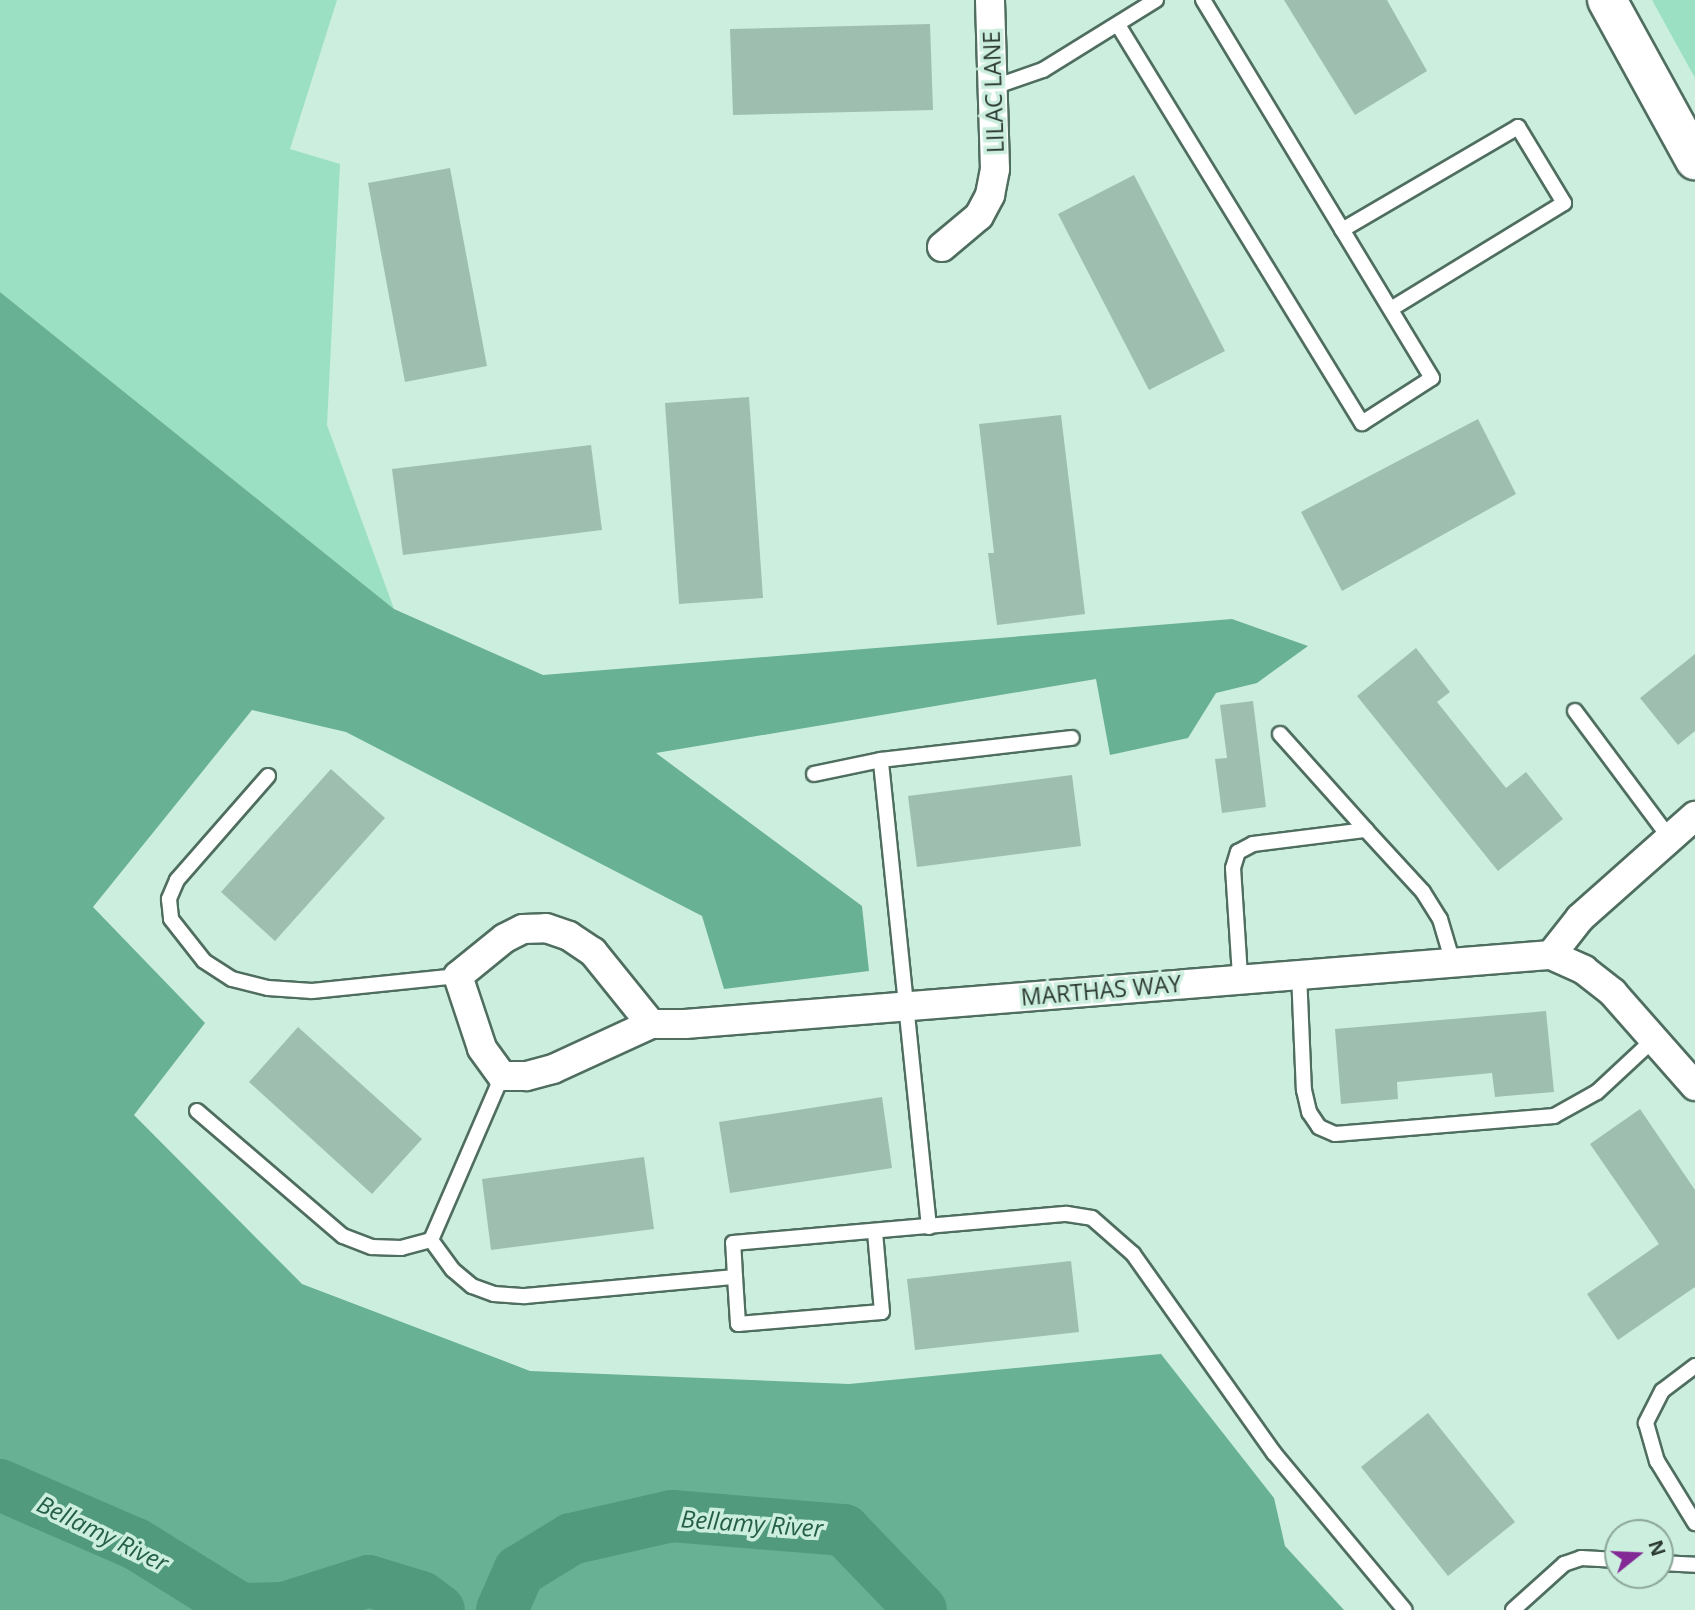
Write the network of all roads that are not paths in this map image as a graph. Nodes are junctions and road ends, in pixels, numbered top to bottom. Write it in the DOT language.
graph roads {
  1 [pos="990,0"];
  2 [pos="1156,0"];
  3 [pos="1203,0"];
  4 [pos="1607,0"];
  5 [pos="1118,25"];
  6 [pos="994,87"];
  7 [pos="1695,160"];
  8 [pos="1342,230"];
  9 [pos="942,247"];
  10 [pos="1391,309"];
  11 [pos="1575,711"];
  12 [pos="1280,734"];
  13 [pos="1072,738"];
  14 [pos="881,760"];
  15 [pos="814,774"];
  16 [pos="268,776"];
  17 [pos="1695,816"];
  18 [pos="1366,830"];
  19 [pos="1670,837"];
  20 [pos="1551,955"];
  21 [pos="1453,963"];
  22 [pos="1298,973"];
  23 [pos="458,976"];
  24 [pos="1240,976"];
  25 [pos="905,1009"];
  26 [pos="651,1024"];
  27 [pos="1653,1040"];
  28 [pos="502,1076"];
  29 [pos="1695,1086"];
  30 [pos="197,1111"];
  31 [pos="929,1227"];
  32 [pos="875,1232"];
  33 [pos="431,1240"];
  34 [pos="735,1277"];
  35 [pos="1695,1366"];
  36 [pos="1695,1523"];
  37 [pos="1604,1559"];
  38 [pos="1674,1564"];
  39 [pos="1695,1565"];
  40 [pos="1405,1610"];
  41 [pos="1513,1610"];
  1 -- 6 [label="street, LILAC LANE"];
  2 -- 5 [label="lane"];
  3 -- 8 [label="lane"];
  4 -- 7 [label="main road"];
  5 -- 6 [label="lane"];
  5 -- 10 [label="lane"];
  6 -- 9 [label="street, LILAC LANE"];
  8 -- 10 [label="lane"];
  8 -- 10 [label="lane"];
  11 -- 19 [label="lane"];
  12 -- 18 [label="lane"];
  13 -- 14 [label="lane"];
  14 -- 15 [label="lane"];
  14 -- 25 [label="lane"];
  16 -- 23 [label="lane"];
  17 -- 19 [label="street"];
  18 -- 21 [label="lane"];
  18 -- 24 [label="lane"];
  19 -- 20 [label="street"];
  20 -- 21 [label="street, MARTHAS WAY"];
  20 -- 27 [label="street"];
  21 -- 22 [label="street, MARTHAS WAY"];
  22 -- 24 [label="street, MARTHAS WAY"];
  22 -- 27 [label="lane"];
  23 -- 26 [label="street"];
  23 -- 28 [label="street"];
  24 -- 25 [label="street, MARTHAS WAY"];
  25 -- 26 [label="street, MARTHAS WAY"];
  25 -- 31 [label="lane"];
  26 -- 28 [label="street, MARTHAS WAY"];
  27 -- 29 [label="street"];
  28 -- 33 [label="lane"];
  30 -- 33 [label="lane"];
  31 -- 32 [label="lane"];
  31 -- 40 [label="lane"];
  32 -- 34 [label="lane"];
  32 -- 34 [label="lane"];
  33 -- 34 [label="lane"];
  35 -- 36 [label="lane"];
  37 -- 41 [label="lane"];
  38 -- 39 [label="lane"];
}
